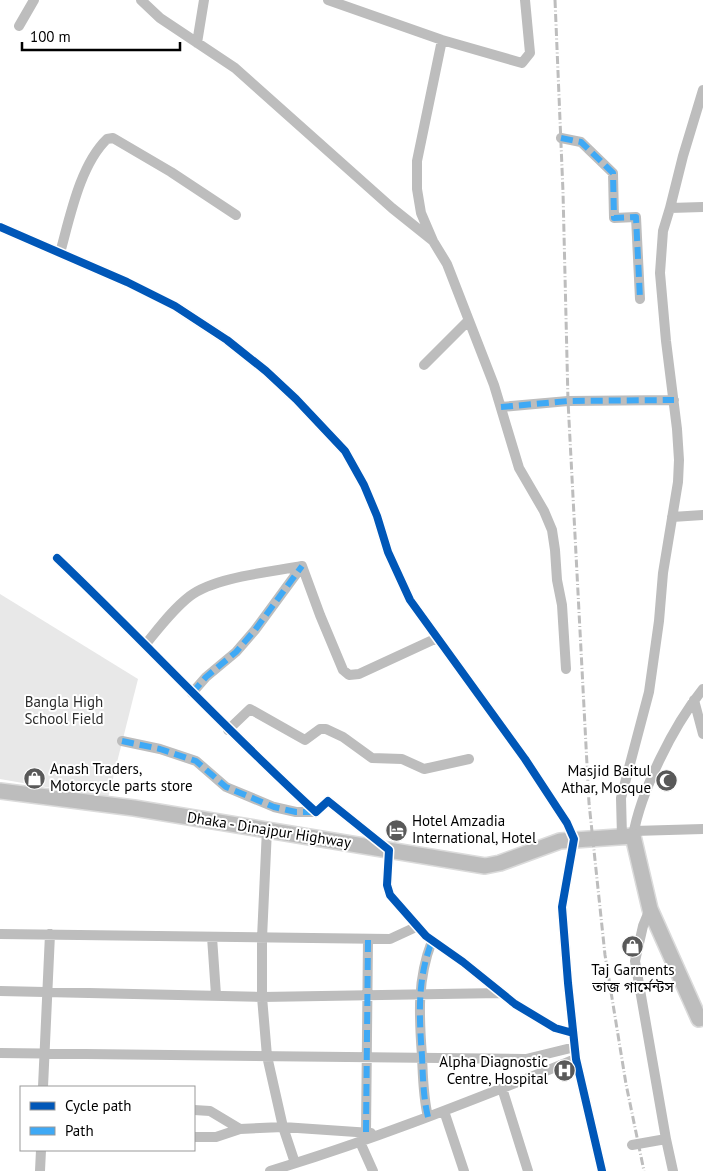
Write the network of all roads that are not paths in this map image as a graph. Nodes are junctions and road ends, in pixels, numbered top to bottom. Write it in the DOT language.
graph roads {
  1 [pos="34,0"];
  2 [pos="141,0"];
  3 [pos="204,0"];
  4 [pos="328,0"];
  5 [pos="525,0"];
  6 [pos="348,3"];
  7 [pos="19,26"];
  8 [pos="442,40"];
  9 [pos="197,43"];
  10 [pos="703,90"];
  11 [pos="561,138"];
  12 [pos="703,207"];
  13 [pos="670,208"];
  14 [pos="236,215"];
  15 [pos="0,227"];
  16 [pos="433,241"];
  17 [pos="60,253"];
  18 [pos="640,300"];
  19 [pos="468,321"];
  20 [pos="424,365"];
  21 [pos="674,400"];
  22 [pos="501,407"];
  23 [pos="703,515"];
  24 [pos="672,517"];
  25 [pos="57,558"];
  26 [pos="302,566"];
  27 [pos="437,638"];
  28 [pos="145,645"];
  29 [pos="566,669"];
  30 [pos="703,689"];
  31 [pos="192,693"];
  32 [pos="694,700"];
  33 [pos="228,730"];
  34 [pos="703,734"];
  35 [pos="122,741"];
  36 [pos="469,759"];
  37 [pos="0,791"];
  38 [pos="316,812"];
  39 [pos="267,829"];
  40 [pos="703,829"];
  41 [pos="629,835"];
  42 [pos="574,839"];
  43 [pos="389,850"];
  44 [pos="650,909"];
  45 [pos="416,926"];
  46 [pos="0,934"];
  47 [pos="50,934"];
  48 [pos="212,937"];
  49 [pos="262,938"];
  50 [pos="368,939"];
  51 [pos="432,941"];
  52 [pos="0,991"];
  53 [pos="47,992"];
  54 [pos="501,993"];
  55 [pos="420,994"];
  56 [pos="216,995"];
  57 [pos="368,995"];
  58 [pos="262,996"];
  59 [pos="702,1021"];
  60 [pos="573,1033"];
  61 [pos="575,1047"];
  62 [pos="0,1052"];
  63 [pos="44,1053"];
  64 [pos="267,1056"];
  65 [pos="367,1057"];
  66 [pos="422,1057"];
  67 [pos="576,1059"];
  68 [pos="43,1086"];
  69 [pos="502,1088"];
  70 [pos="195,1110"];
  71 [pos="444,1111"];
  72 [pos="428,1117"];
  73 [pos="283,1127"];
  74 [pos="240,1130"];
  75 [pos="366,1132"];
  76 [pos="384,1134"];
  77 [pos="195,1137"];
  78 [pos="666,1140"];
  79 [pos="360,1142"];
  80 [pos="632,1145"];
  81 [pos="41,1151"];
  82 [pos="295,1163"];
  83 [pos="40,1171"];
  84 [pos="270,1171"];
  85 [pos="373,1171"];
  86 [pos="464,1171"];
  87 [pos="528,1171"];
  88 [pos="602,1171"];
  89 [pos="673,1171"];
  1 -- 7 [label="street"];
  2 -- 9 [label="street"];
  3 -- 9 [label="street"];
  4 -- 6 [label="street"];
  5 -- 8 [label="street"];
  6 -- 8 [label="street"];
  8 -- 16 [label="street"];
  9 -- 16 [label="street"];
  10 -- 13 [label="street"];
  11 -- 18 [label="street"];
  12 -- 13 [label="street"];
  13 -- 21 [label="street"];
  14 -- 17 [label="street"];
  15 -- 17 [label="street"];
  16 -- 19 [label="street"];
  17 -- 27 [label="street"];
  19 -- 20 [label="street"];
  19 -- 22 [label="street"];
  21 -- 22 [label="street"];
  21 -- 24 [label="street"];
  22 -- 29 [label="street"];
  23 -- 24 [label="street"];
  24 -- 41 [label="street"];
  25 -- 28 [label="street"];
  26 -- 27 [label="street"];
  26 -- 28 [label="street"];
  26 -- 31 [label="street"];
  27 -- 42 [label="street"];
  28 -- 31 [label="street"];
  30 -- 32 [label="street"];
  31 -- 33 [label="street"];
  32 -- 34 [label="street"];
  32 -- 41 [label="street"];
  33 -- 36 [label="street"];
  33 -- 38 [label="street"];
  35 -- 38 [label="street"];
  37 -- 39 [label="highway, Dhaka - Dinajpur Highway"];
  38 -- 43 [label="street"];
  39 -- 43 [label="highway, Dhaka - Dinajpur Highway"];
  39 -- 49 [label="street"];
  40 -- 41 [label="street"];
  41 -- 42 [label="highway, Dhaka - Dinajpur Highway"];
  41 -- 44 [label="highway"];
  42 -- 43 [label="highway, Dhaka - Dinajpur Highway"];
  42 -- 60 [label="street"];
  43 -- 45 [label="street"];
  44 -- 59 [label="highway"];
  44 -- 78 [label="street"];
  45 -- 50 [label="street"];
  45 -- 51 [label="street"];
  46 -- 47 [label="street"];
  47 -- 48 [label="street"];
  47 -- 53 [label="street"];
  48 -- 49 [label="street"];
  48 -- 56 [label="street"];
  49 -- 50 [label="street"];
  49 -- 58 [label="street"];
  50 -- 57 [label="street"];
  51 -- 54 [label="street"];
  51 -- 55 [label="street"];
  52 -- 53 [label="street"];
  53 -- 56 [label="street"];
  53 -- 63 [label="street"];
  54 -- 55 [label="street"];
  54 -- 60 [label="street"];
  55 -- 57 [label="street"];
  55 -- 66 [label="street"];
  56 -- 58 [label="street"];
  57 -- 58 [label="street"];
  57 -- 65 [label="street"];
  58 -- 64 [label="street"];
  60 -- 61 [label="street"];
  61 -- 66 [label="street"];
  61 -- 67 [label="street"];
  62 -- 63 [label="street"];
  63 -- 64 [label="street"];
  63 -- 68 [label="street"];
  64 -- 65 [label="street"];
  64 -- 73 [label="street"];
  65 -- 66 [label="street"];
  65 -- 75 [label="street"];
  66 -- 72 [label="street"];
  67 -- 69 [label="street"];
  67 -- 88 [label="street"];
  69 -- 71 [label="street"];
  69 -- 87 [label="street"];
  70 -- 74 [label="street"];
  71 -- 72 [label="street"];
  71 -- 86 [label="street"];
  72 -- 76 [label="street"];
  73 -- 74 [label="street"];
  73 -- 75 [label="street"];
  73 -- 82 [label="street"];
  74 -- 77 [label="street"];
  75 -- 76 [label="street"];
  76 -- 79 [label="street"];
  78 -- 80 [label="street"];
  78 -- 89 [label="street"];
  79 -- 82 [label="street"];
  79 -- 85 [label="street"];
  81 -- 83 [label="street"];
  82 -- 84 [label="street"];
}
